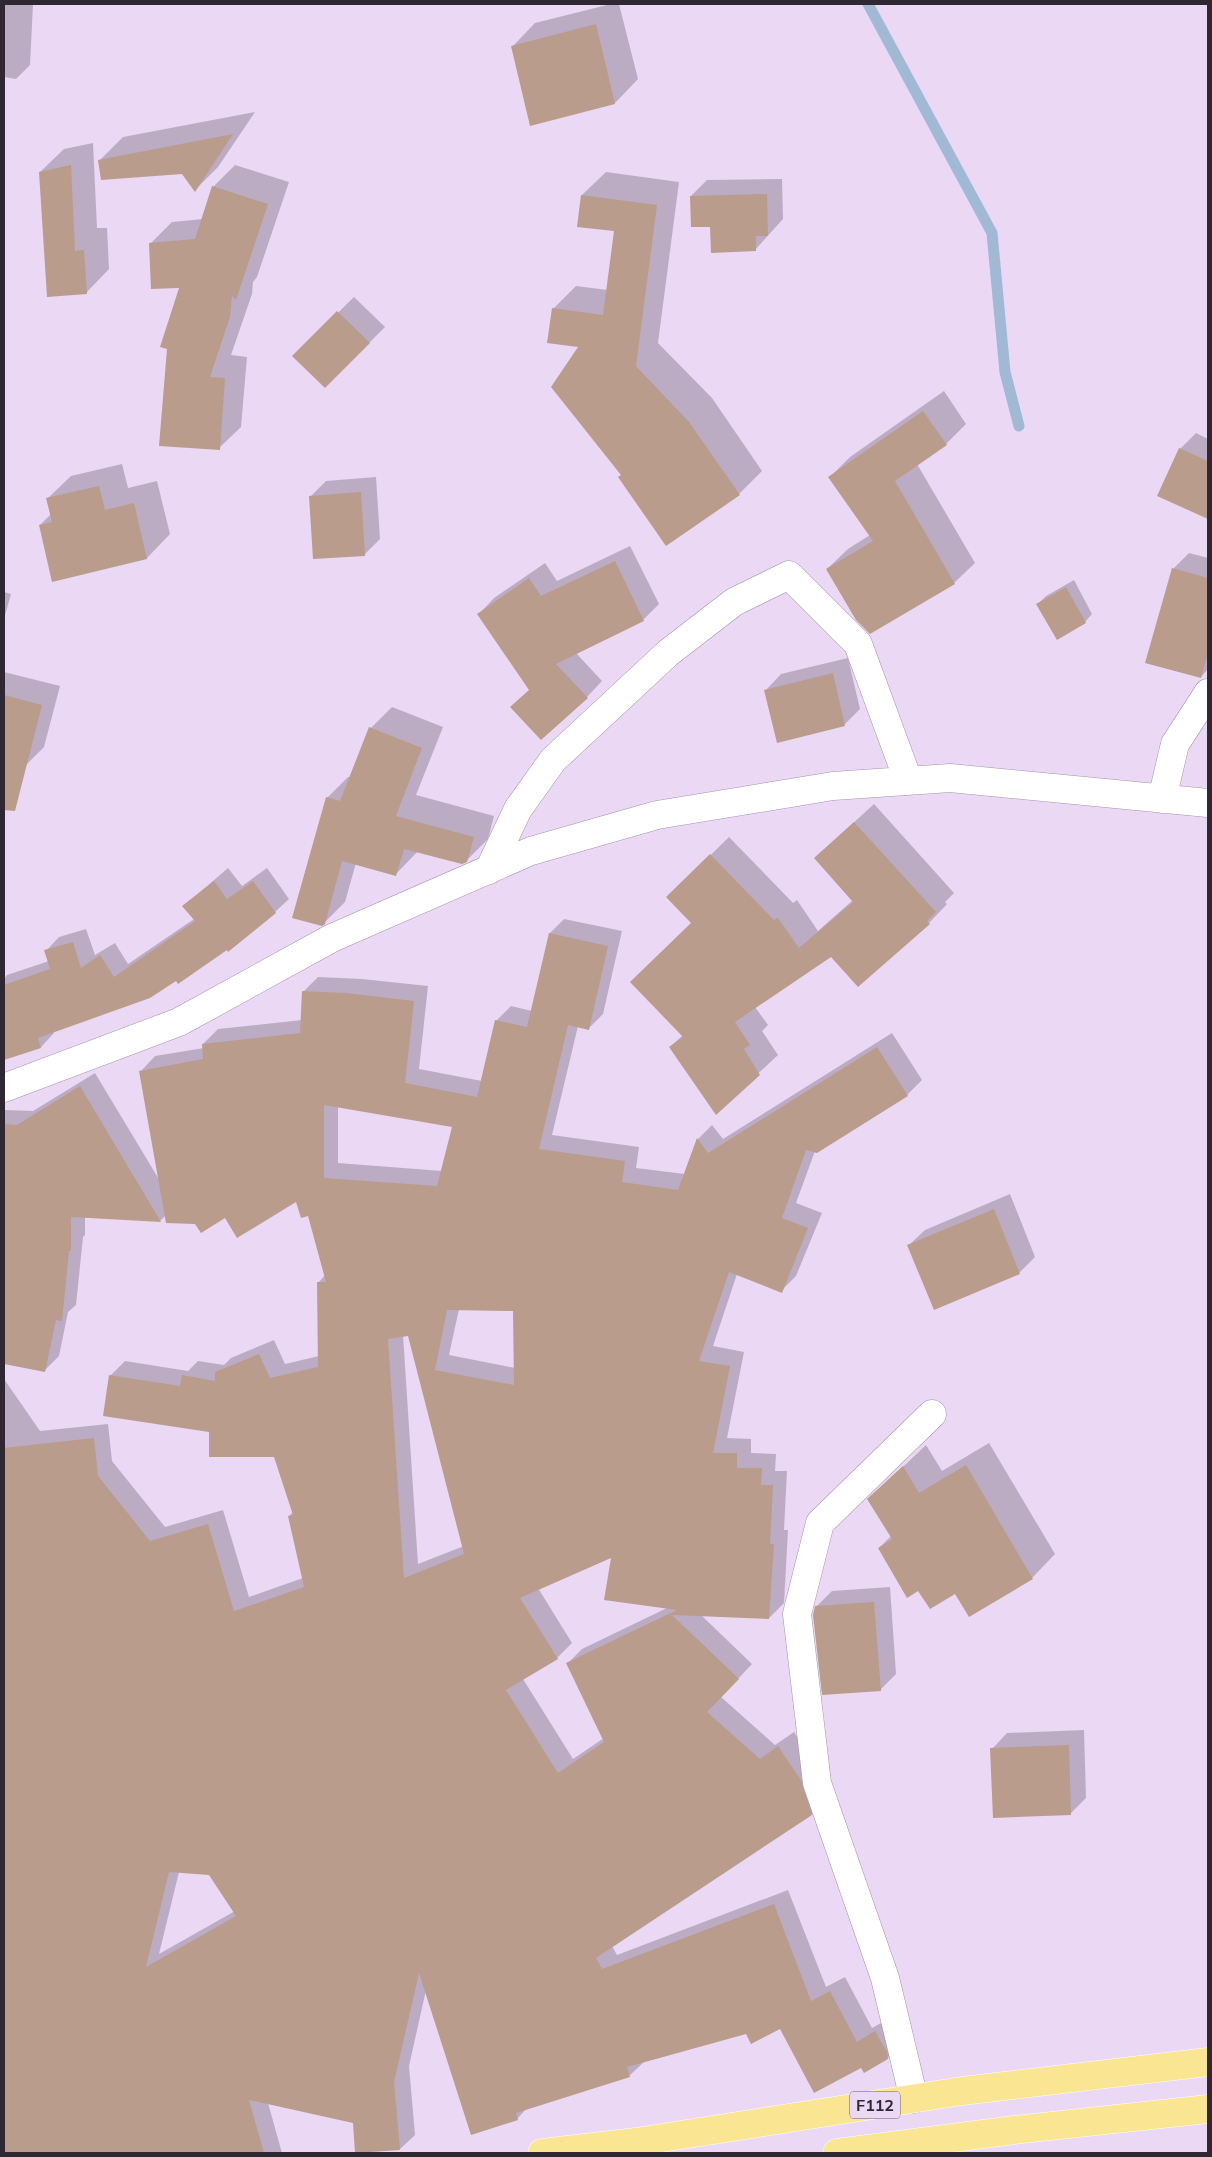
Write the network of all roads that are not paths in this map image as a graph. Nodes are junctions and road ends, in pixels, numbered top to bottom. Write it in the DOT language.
graph roads {
  1 [pos="1208,693"];
  2 [pos="908,780"];
  3 [pos="1162,799"];
  4 [pos="1208,804"];
  5 [pos="489,870"];
  6 [pos="4,1088"];
  7 [pos="932,1414"];
  8 [pos="1208,2062"];
  9 [pos="914,2099"];
  10 [pos="1208,2109"];
  11 [pos="542,2153"];
  12 [pos="837,2153"];
  1 -- 3 [label="street"];
  2 -- 3 [label="street"];
  2 -- 5 [label="street"];
  2 -- 5 [label="street"];
  3 -- 4 [label="street"];
  5 -- 6 [label="street"];
  7 -- 9 [label="street"];
  8 -- 9 [label="main road, F112"];
  9 -- 11 [label="main road, F112"];
  10 -- 12 [label="main road"];
}
